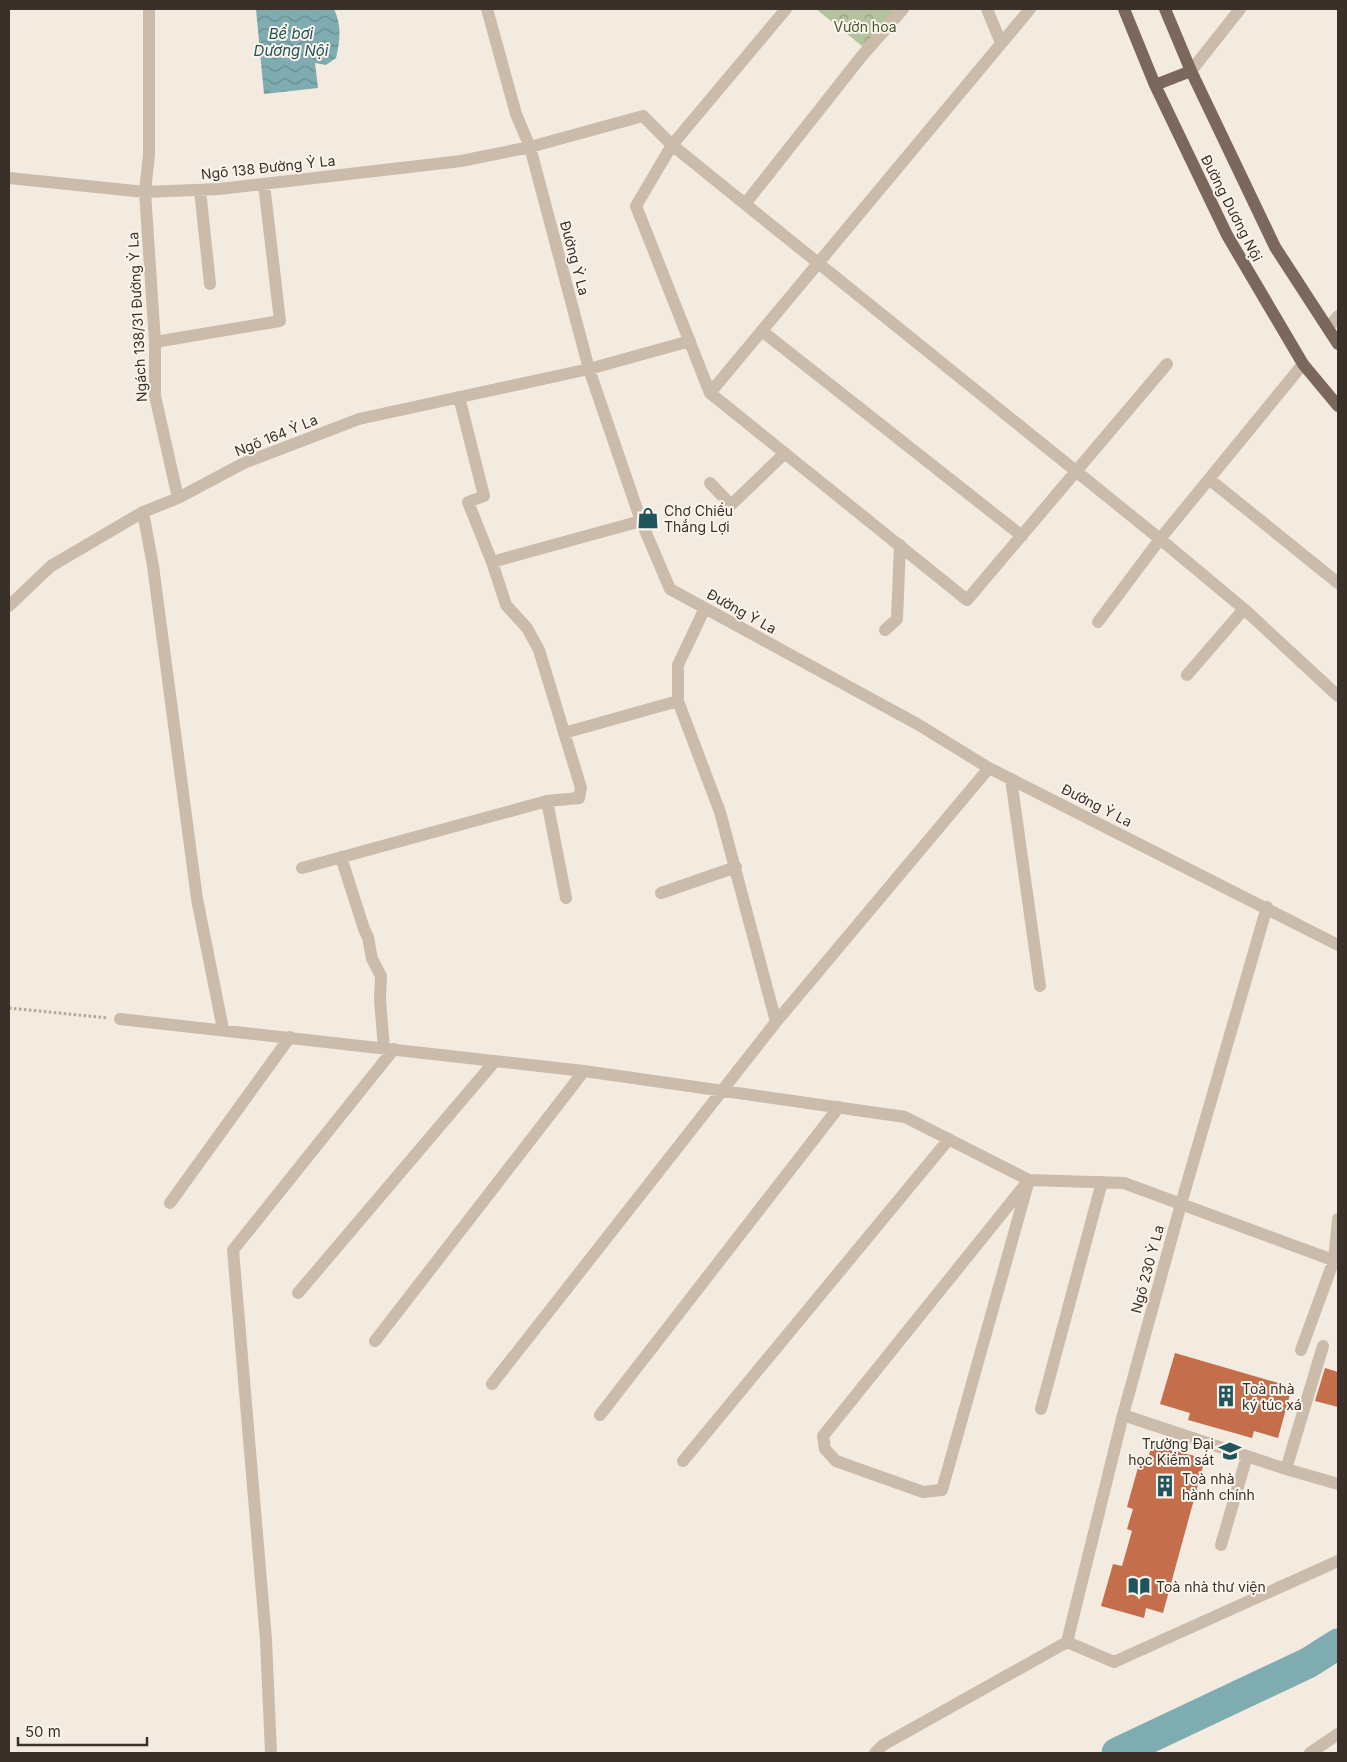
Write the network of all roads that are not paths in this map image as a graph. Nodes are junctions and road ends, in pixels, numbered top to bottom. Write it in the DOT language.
graph roads {
  1 [pos="149,9"];
  2 [pos="486,9"];
  3 [pos="786,9"];
  4 [pos="903,9"];
  5 [pos="987,9"];
  6 [pos="1030,9"];
  7 [pos="1124,9"];
  8 [pos="1165,9"];
  9 [pos="1240,9"];
  10 [pos="1001,43"];
  11 [pos="1191,71"];
  12 [pos="1155,85"];
  13 [pos="672,145"];
  14 [pos="530,147"];
  15 [pos="9,178"];
  16 [pos="264,184"];
  17 [pos="200,190"];
  18 [pos="145,192"];
  19 [pos="745,204"];
  20 [pos="818,263"];
  21 [pos="210,284"];
  22 [pos="1338,316"];
  23 [pos="1328,328"];
  24 [pos="762,330"];
  25 [pos="690,341"];
  26 [pos="155,342"];
  27 [pos="1338,344"];
  28 [pos="1168,364"];
  29 [pos="1303,364"];
  30 [pos="589,369"];
  31 [pos="710,393"];
  32 [pos="459,397"];
  33 [pos="1338,406"];
  34 [pos="785,453"];
  35 [pos="1076,472"];
  36 [pos="1209,478"];
  37 [pos="710,482"];
  38 [pos="178,498"];
  39 [pos="143,512"];
  40 [pos="641,521"];
  41 [pos="1022,536"];
  42 [pos="1160,539"];
  43 [pos="900,545"];
  44 [pos="492,562"];
  45 [pos="1338,583"];
  46 [pos="9,606"];
  47 [pos="705,608"];
  48 [pos="1244,609"];
  49 [pos="1098,622"];
  50 [pos="885,630"];
  51 [pos="1187,675"];
  52 [pos="1338,696"];
  53 [pos="678,701"];
  54 [pos="564,733"];
  55 [pos="989,768"];
  56 [pos="1011,778"];
  57 [pos="547,801"];
  58 [pos="341,857"];
  59 [pos="736,866"];
  60 [pos="302,868"];
  61 [pos="661,893"];
  62 [pos="566,898"];
  63 [pos="1267,907"];
  64 [pos="1338,945"];
  65 [pos="1040,986"];
  66 [pos="120,1019"];
  67 [pos="776,1022"];
  68 [pos="222,1029"];
  69 [pos="290,1036"];
  70 [pos="389,1048"];
  71 [pos="495,1061"];
  72 [pos="584,1071"];
  73 [pos="721,1090"];
  74 [pos="838,1107"];
  75 [pos="949,1139"];
  76 [pos="1029,1180"];
  77 [pos="1102,1182"];
  78 [pos="170,1203"];
  79 [pos="1180,1204"];
  80 [pos="1338,1218"];
  81 [pos="1336,1261"];
  82 [pos="298,1293"];
  83 [pos="375,1341"];
  84 [pos="1322,1346"];
  85 [pos="1301,1350"];
  86 [pos="492,1384"];
  87 [pos="1041,1409"];
  88 [pos="600,1415"];
  89 [pos="1123,1415"];
  90 [pos="1246,1456"];
  91 [pos="683,1461"];
  92 [pos="1286,1469"];
  93 [pos="1338,1484"];
  94 [pos="1221,1544"];
  95 [pos="1338,1561"];
  96 [pos="1067,1642"];
  97 [pos="1338,1734"];
  98 [pos="271,1753"];
  99 [pos="876,1753"];
  100 [pos="1310,1753"];
  1 -- 18 [label="street, Ngách 138/31 Đường Ỷ La"];
  2 -- 14 [label="street, Đường Ỷ La"];
  3 -- 13 [label="street"];
  4 -- 19 [label="street"];
  5 -- 10 [label="street"];
  6 -- 10 [label="street"];
  7 -- 12 [label="main road, Đường Dương Nội"];
  8 -- 11 [label="main road, Đường Dương Nội"];
  9 -- 11 [label="street"];
  10 -- 20 [label="street"];
  11 -- 12 [label="main road"];
  11 -- 23 [label="main road, Đường Dương Nội"];
  12 -- 29 [label="main road, Đường Dương Nội"];
  13 -- 14 [label="street, Ngõ 138 Đường Ỷ La"];
  13 -- 19 [label="street"];
  13 -- 25 [label="street"];
  14 -- 16 [label="street, Ngõ 138 Đường Ỷ La"];
  14 -- 30 [label="street, Đường Ỷ La"];
  15 -- 18 [label="street, Ngõ 138 Đường Ỷ La"];
  16 -- 17 [label="street, Ngõ 138 Đường Ỷ La"];
  16 -- 26 [label="street"];
  17 -- 18 [label="street, Ngõ 138 Đường Ỷ La"];
  17 -- 21 [label="street"];
  18 -- 26 [label="street, Ngách 138/31 Đường Ỷ La"];
  19 -- 20 [label="street"];
  20 -- 24 [label="street"];
  20 -- 35 [label="street"];
  22 -- 23 [label="street"];
  23 -- 27 [label="main road, Đường Dương Nội"];
  24 -- 31 [label="street"];
  24 -- 41 [label="street"];
  25 -- 30 [label="street, Ngõ 164 Ỷ La"];
  25 -- 31 [label="street"];
  26 -- 38 [label="street, Ngách 138/31 Đường Ỷ La"];
  28 -- 35 [label="street"];
  29 -- 33 [label="main road, Đường Dương Nội"];
  29 -- 36 [label="street"];
  30 -- 32 [label="street, Ngõ 164 Ỷ La"];
  30 -- 40 [label="street, Đường Ỷ La"];
  31 -- 34 [label="street"];
  32 -- 38 [label="street, Ngõ 164 Ỷ La"];
  32 -- 44 [label="street"];
  34 -- 37 [label="street"];
  34 -- 43 [label="street"];
  35 -- 41 [label="street"];
  35 -- 42 [label="street"];
  36 -- 42 [label="street"];
  36 -- 45 [label="street"];
  38 -- 39 [label="street, Ngõ 164 Ỷ La"];
  39 -- 46 [label="street, Ngõ 164 Ỷ La"];
  39 -- 68 [label="street"];
  40 -- 44 [label="street"];
  40 -- 47 [label="street, Đường Ỷ La"];
  41 -- 43 [label="street"];
  42 -- 48 [label="street"];
  42 -- 49 [label="street"];
  43 -- 50 [label="street"];
  44 -- 54 [label="street"];
  47 -- 53 [label="street"];
  47 -- 55 [label="street, Đường Ỷ La"];
  48 -- 51 [label="street"];
  48 -- 52 [label="street"];
  53 -- 54 [label="street"];
  53 -- 59 [label="street"];
  54 -- 57 [label="street"];
  55 -- 56 [label="street, Đường Ỷ La"];
  55 -- 67 [label="street"];
  56 -- 63 [label="street, Đường Ỷ La"];
  56 -- 65 [label="street"];
  57 -- 58 [label="street"];
  57 -- 62 [label="street"];
  58 -- 60 [label="street"];
  58 -- 70 [label="street"];
  59 -- 61 [label="street"];
  59 -- 67 [label="street"];
  63 -- 64 [label="street, Đường Ỷ La"];
  63 -- 79 [label="street, Ngõ 230 Ỷ La"];
  66 -- 68 [label="street"];
  67 -- 73 [label="street"];
  68 -- 69 [label="street"];
  69 -- 70 [label="street"];
  69 -- 78 [label="street"];
  70 -- 71 [label="street"];
  70 -- 98 [label="street"];
  71 -- 72 [label="street"];
  71 -- 82 [label="street"];
  72 -- 73 [label="street"];
  72 -- 83 [label="street"];
  73 -- 74 [label="street"];
  73 -- 86 [label="street"];
  74 -- 75 [label="street"];
  74 -- 88 [label="street"];
  75 -- 76 [label="street"];
  75 -- 91 [label="street"];
  76 -- 76 [label="street"];
  76 -- 77 [label="street"];
  77 -- 79 [label="street"];
  77 -- 87 [label="street"];
  79 -- 81 [label="street"];
  79 -- 89 [label="street, Ngõ 230 Ỷ La"];
  80 -- 81 [label="street"];
  81 -- 85 [label="street"];
  84 -- 92 [label="street"];
  89 -- 90 [label="street"];
  89 -- 96 [label="street, Ngõ 230 Ỷ La"];
  90 -- 92 [label="street"];
  90 -- 94 [label="street"];
  92 -- 93 [label="street"];
  95 -- 96 [label="street"];
  96 -- 99 [label="street"];
  97 -- 100 [label="street"];
}
